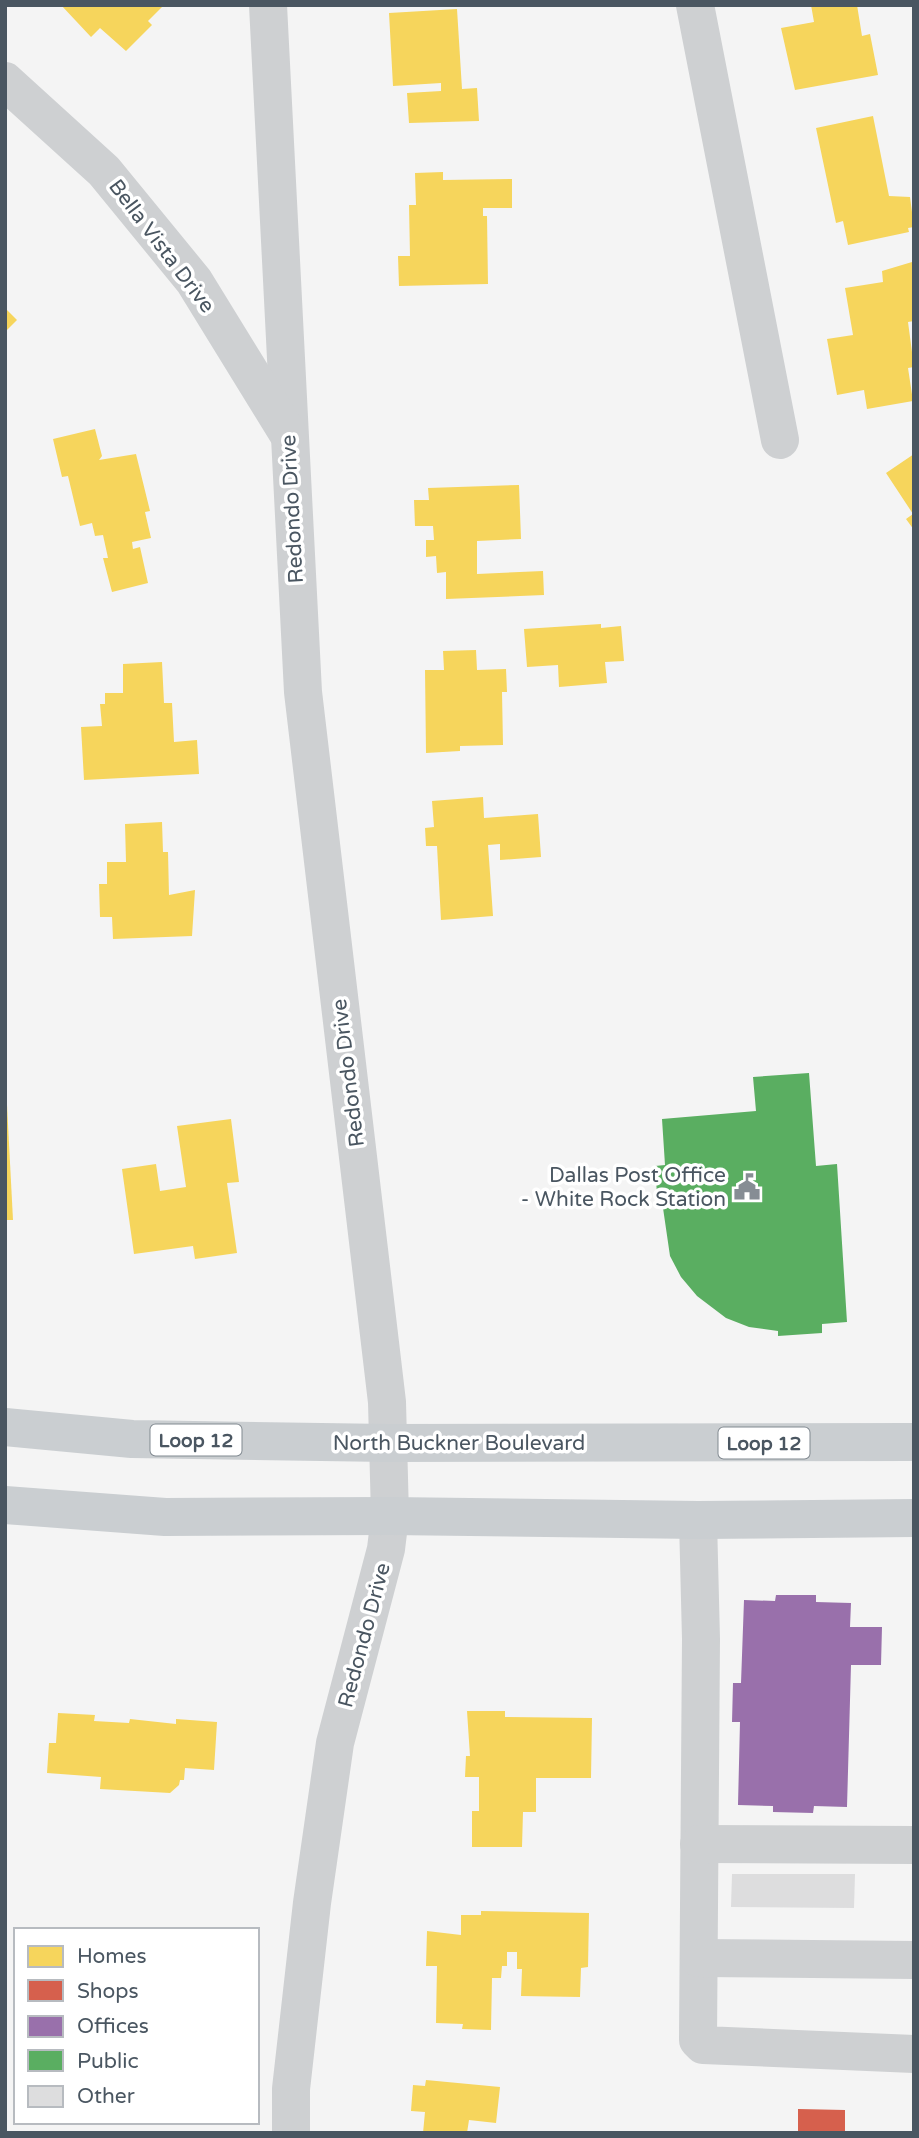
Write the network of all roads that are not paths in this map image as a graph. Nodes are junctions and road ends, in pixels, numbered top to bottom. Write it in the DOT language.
graph roads {
  1 [pos="268,5"];
  2 [pos="695,5"];
  3 [pos="5,81"];
  4 [pos="288,434"];
  5 [pos="780,440"];
  6 [pos="5,1427"];
  7 [pos="914,1442"];
  8 [pos="388,1443"];
  9 [pos="5,1505"];
  10 [pos="390,1516"];
  11 [pos="914,1518"];
  12 [pos="698,1520"];
  13 [pos="699,1844"];
  14 [pos="914,1845"];
  15 [pos="699,1958"];
  16 [pos="914,1960"];
  17 [pos="914,2054"];
  18 [pos="291,2133"];
  1 -- 4 [label="street, Redondo Drive"];
  2 -- 5 [label="street"];
  3 -- 4 [label="street, Bella Vista Drive"];
  4 -- 8 [label="street, Redondo Drive"];
  6 -- 8 [label="main road, North Buckner Boulevard / Loop 12"];
  7 -- 8 [label="main road, North Buckner Boulevard / Loop 12"];
  8 -- 10 [label="street, Redondo Drive"];
  9 -- 10 [label="main road"];
  10 -- 12 [label="main road"];
  10 -- 18 [label="street, Redondo Drive"];
  11 -- 12 [label="main road"];
  12 -- 13 [label="street"];
  13 -- 14 [label="street"];
  13 -- 15 [label="street"];
  15 -- 16 [label="street"];
  15 -- 17 [label="street"];
}
